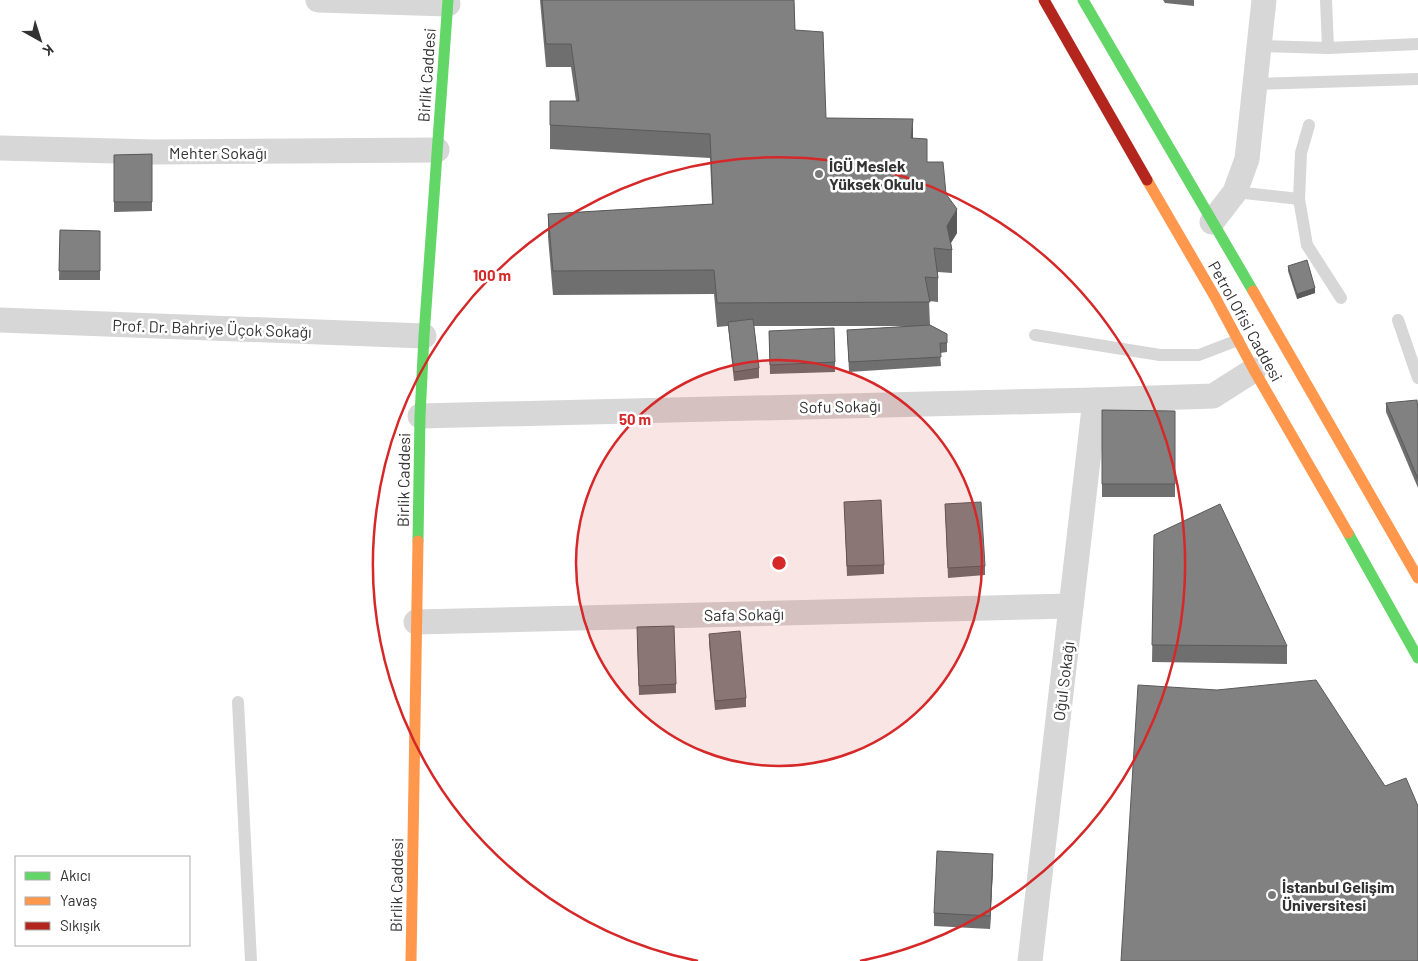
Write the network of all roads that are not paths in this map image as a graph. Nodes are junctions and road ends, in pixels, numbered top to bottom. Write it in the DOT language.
graph roads {
  1 [pos="318,0"];
  2 [pos="1044,0"];
  3 [pos="1083,0"];
  4 [pos="1264,0"];
  5 [pos="1326,0"];
  6 [pos="448,2"];
  7 [pos="1418,44"];
  8 [pos="1259,46"];
  9 [pos="1328,48"];
  10 [pos="1418,79"];
  11 [pos="1255,84"];
  12 [pos="1309,126"];
  13 [pos="0,148"];
  14 [pos="437,150"];
  15 [pos="1235,192"];
  16 [pos="1299,199"];
  17 [pos="1212,222"];
  18 [pos="1341,298"];
  19 [pos="0,320"];
  20 [pos="1398,320"];
  21 [pos="424,336"];
  22 [pos="1035,336"];
  23 [pos="1238,340"];
  24 [pos="1287,348"];
  25 [pos="1263,364"];
  26 [pos="1418,378"];
  27 [pos="1095,400"];
  28 [pos="420,416"];
  29 [pos="1418,578"];
  30 [pos="1071,606"];
  31 [pos="416,622"];
  32 [pos="1418,658"];
  33 [pos="238,702"];
  34 [pos="251,961"];
  35 [pos="411,961"];
  36 [pos="1030,961"];
  1 -- 6 [label="street"];
  2 -- 23 [label="main road, Petrol Ofisi Caddesi"];
  3 -- 17 [label="main road, Petrol Ofisi Caddesi"];
  4 -- 8 [label="street"];
  5 -- 9 [label="lane"];
  6 -- 14 [label="main road, Birlik Caddesi"];
  7 -- 9 [label="lane"];
  8 -- 9 [label="lane"];
  8 -- 11 [label="street"];
  10 -- 11 [label="lane"];
  11 -- 15 [label="street"];
  12 -- 16 [label="lane"];
  13 -- 14 [label="street, Mehter Sokağı"];
  14 -- 21 [label="main road, Birlik Caddesi"];
  15 -- 16 [label="lane"];
  15 -- 17 [label="street"];
  16 -- 18 [label="lane"];
  17 -- 24 [label="main road, Petrol Ofisi Caddesi"];
  19 -- 21 [label="street, Prof. Dr. Bahriye Üçok Sokağı"];
  20 -- 26 [label="lane"];
  21 -- 28 [label="main road, Birlik Caddesi"];
  22 -- 23 [label="lane"];
  23 -- 25 [label="main road, Petrol Ofisi Caddesi"];
  24 -- 25 [label="main road"];
  24 -- 29 [label="main road, Petrol Ofisi Caddesi"];
  25 -- 27 [label="street, Sofu Sokağı"];
  25 -- 32 [label="main road, Petrol Ofisi Caddesi"];
  27 -- 28 [label="street, Sofu Sokağı"];
  27 -- 30 [label="street, Oğul Sokağı"];
  28 -- 31 [label="main road, Birlik Caddesi"];
  30 -- 31 [label="street, Safa Sokağı"];
  30 -- 36 [label="street, Oğul Sokağı"];
  31 -- 35 [label="main road, Birlik Caddesi"];
  33 -- 34 [label="lane"];
}
